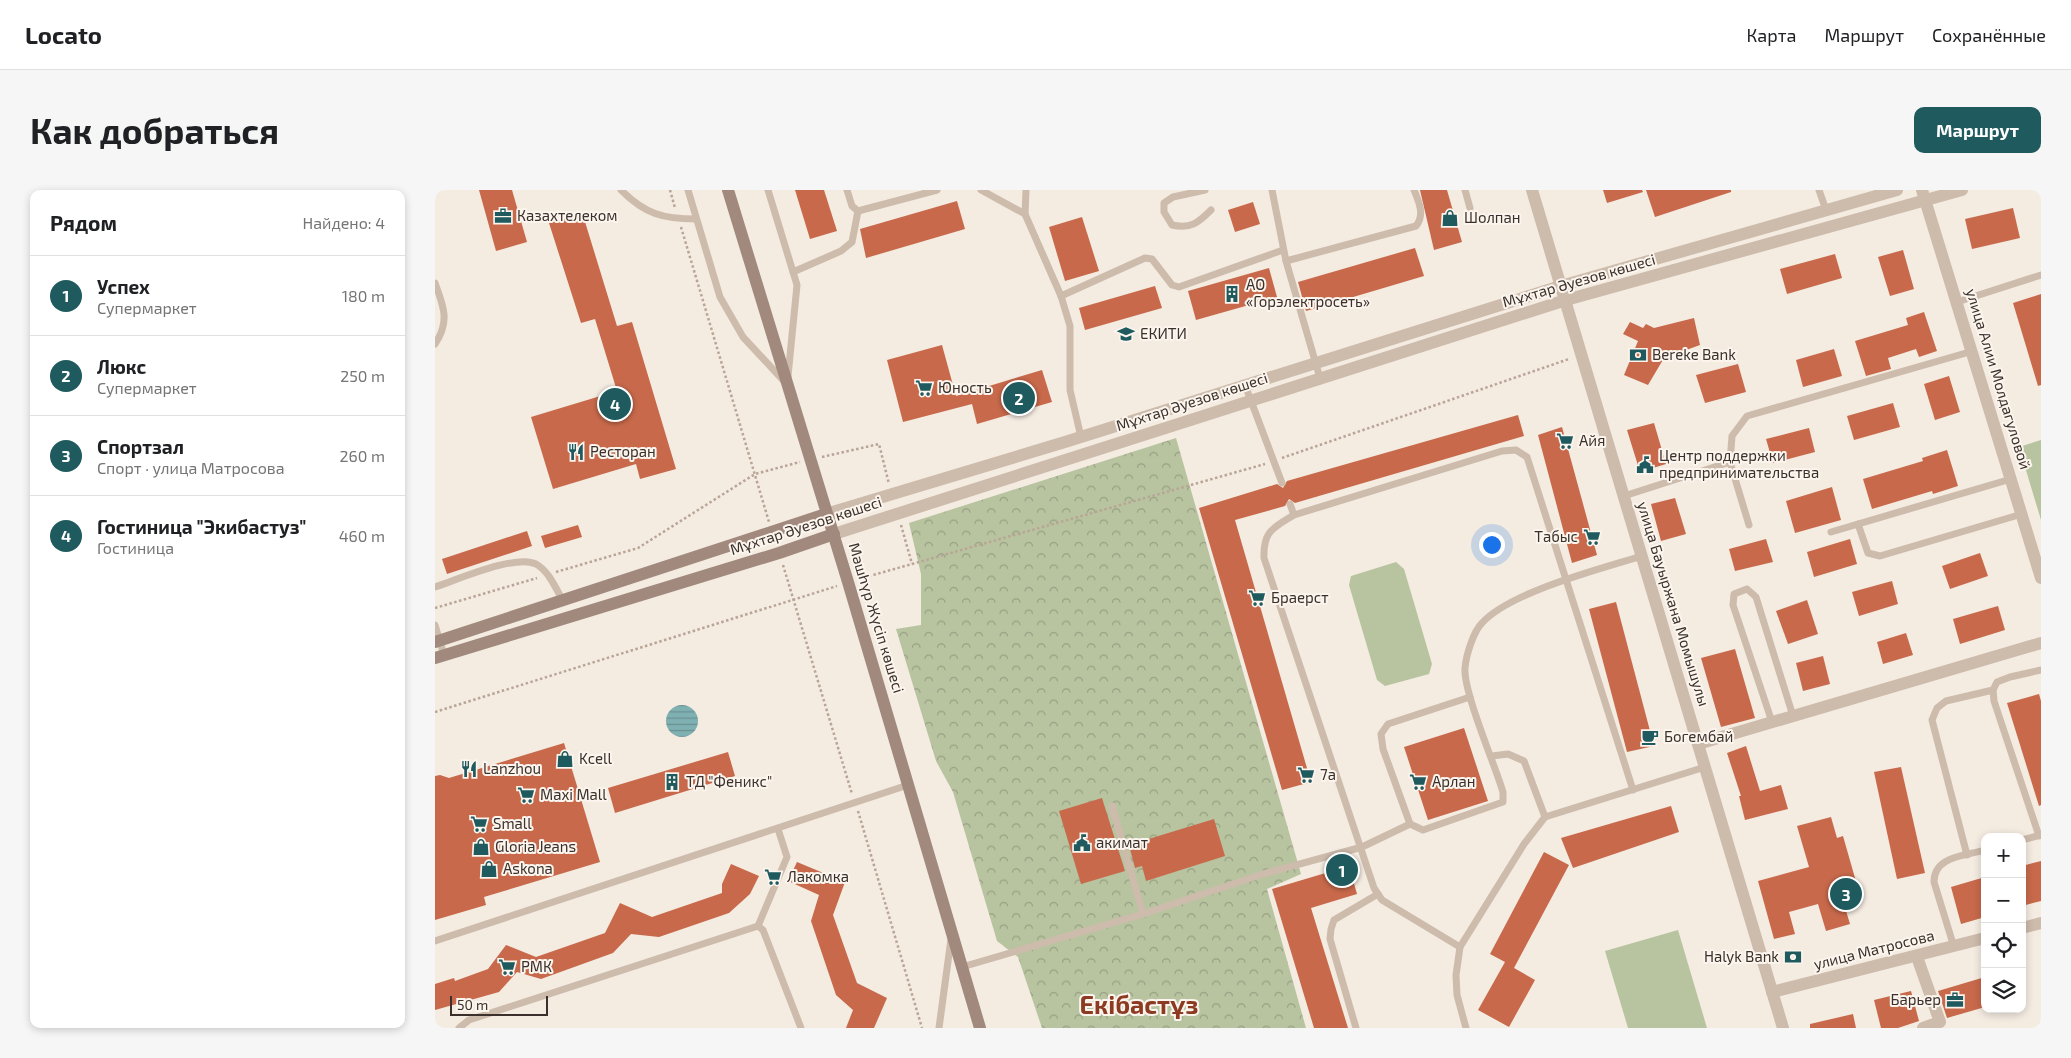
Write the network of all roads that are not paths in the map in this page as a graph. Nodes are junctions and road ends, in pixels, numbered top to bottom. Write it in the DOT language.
graph roads {
  1 [pos="621,190"];
  2 [pos="688,190"];
  3 [pos="728,190"];
  4 [pos="768,190"];
  5 [pos="847,190"];
  6 [pos="937,190"];
  7 [pos="981,190"];
  8 [pos="1026,190"];
  9 [pos="1205,190"];
  10 [pos="1272,190"];
  11 [pos="1414,190"];
  12 [pos="1465,190"];
  13 [pos="1532,190"];
  14 [pos="1819,190"];
  15 [pos="1897,190"];
  16 [pos="1962,190"];
  17 [pos="1923,196"];
  18 [pos="1470,208"];
  19 [pos="858,210"];
  20 [pos="1211,210"];
  21 [pos="1826,210"];
  22 [pos="1025,214"];
  23 [pos="696,218"];
  24 [pos="1283,250"];
  25 [pos="1286,262"];
  26 [pos="793,272"];
  27 [pos="2041,275"];
  28 [pos="435,283"];
  29 [pos="1561,286"];
  30 [pos="1061,296"];
  31 [pos="1566,300"];
  32 [pos="1957,302"];
  33 [pos="435,344"];
  34 [pos="1973,351"];
  35 [pos="1316,363"];
  36 [pos="1320,378"];
  37 [pos="787,384"];
  38 [pos="1245,385"];
  39 [pos="1251,400"];
  40 [pos="1081,437"];
  41 [pos="1730,462"];
  42 [pos="2011,479"];
  43 [pos="1282,483"];
  44 [pos="1624,496"];
  45 [pos="1290,504"];
  46 [pos="826,514"];
  47 [pos="2022,514"];
  48 [pos="1294,515"];
  49 [pos="1859,524"];
  50 [pos="1749,525"];
  51 [pos="1831,532"];
  52 [pos="833,534"];
  53 [pos="1642,556"];
  54 [pos="2041,578"];
  55 [pos="1565,581"];
  56 [pos="435,587"];
  57 [pos="563,601"];
  58 [pos="435,625"];
  59 [pos="438,642"];
  60 [pos="2041,643"];
  61 [pos="440,656"];
  62 [pos="2041,670"];
  63 [pos="1993,690"];
  64 [pos="1470,697"];
  65 [pos="1793,716"];
  66 [pos="1772,722"];
  67 [pos="1698,744"];
  68 [pos="1492,756"];
  69 [pos="1705,768"];
  70 [pos="908,785"];
  71 [pos="1633,790"];
  72 [pos="1111,806"];
  73 [pos="1545,818"];
  74 [pos="1410,824"];
  75 [pos="778,828"];
  76 [pos="2040,835"];
  77 [pos="2026,839"];
  78 [pos="1362,847"];
  79 [pos="1981,851"];
  80 [pos="1967,855"];
  81 [pos="1378,894"];
  82 [pos="1143,914"];
  83 [pos="2041,923"];
  84 [pos="759,926"];
  85 [pos="2026,927"];
  86 [pos="952,934"];
  87 [pos="1981,939"];
  88 [pos="435,941"];
  89 [pos="1461,947"];
  90 [pos="1954,947"];
  91 [pos="1917,957"];
  92 [pos="962,967"];
  93 [pos="1772,992"];
  94 [pos="1941,1025"];
  95 [pos="459,1028"];
  96 [pos="801,1028"];
  97 [pos="939,1028"];
  98 [pos="980,1028"];
  99 [pos="1356,1028"];
  100 [pos="1466,1028"];
  101 [pos="1783,1028"];
  102 [pos="1923,1028"];
  1 -- 23 [label="lane"];
  2 -- 23 [label="lane"];
  3 -- 37 [label="main road, Мәшһүр Жүсіп көшесі"];
  4 -- 26 [label="lane"];
  5 -- 19 [label="lane"];
  6 -- 19 [label="lane"];
  7 -- 22 [label="lane"];
  8 -- 22 [label="lane"];
  9 -- 20 [label="lane"];
  10 -- 24 [label="lane"];
  11 -- 25 [label="lane"];
  12 -- 18 [label="lane"];
  13 -- 29 [label="street, улица Бауыржана Момышулы"];
  14 -- 21 [label="lane"];
  15 -- 21 [label="street, Мұхтар Әуезов көшесі"];
  16 -- 17 [label="street, Мұхтар Әуезов көшесі"];
  17 -- 31 [label="street, Мұхтар Әуезов көшесі"];
  17 -- 32 [label="street, улица Алии Молдагуловой"];
  19 -- 26 [label="lane"];
  21 -- 29 [label="street, Мұхтар Әуезов көшесі"];
  22 -- 30 [label="lane"];
  23 -- 37 [label="lane"];
  24 -- 25 [label="lane"];
  24 -- 30 [label="lane"];
  25 -- 35 [label="lane"];
  26 -- 37 [label="lane"];
  27 -- 32 [label="lane"];
  28 -- 33 [label="lane"];
  29 -- 31 [label="street, улица Бауыржана Момышулы"];
  29 -- 35 [label="street, Мұхтар Әуезов көшесі"];
  30 -- 40 [label="lane"];
  31 -- 36 [label="street, Мұхтар Әуезов көшесі"];
  31 -- 44 [label="street, улица Бауыржана Момышулы"];
  32 -- 34 [label="street, улица Алии Молдагуловой"];
  34 -- 41 [label="lane"];
  34 -- 42 [label="street, улица Алии Молдагуловой"];
  35 -- 36 [label="lane"];
  35 -- 38 [label="street, Мұхтар Әуезов көшесі"];
  36 -- 39 [label="street, Мұхтар Әуезов көшесі"];
  37 -- 46 [label="main road, Мәшһүр Жүсіп көшесі"];
  38 -- 39 [label="lane"];
  38 -- 40 [label="street, Мұхтар Әуезов көшесі"];
  39 -- 43 [label="lane"];
  39 -- 52 [label="street, Мұхтар Әуезов көшесі"];
  40 -- 46 [label="street, Мұхтар Әуезов көшесі"];
  41 -- 44 [label="lane"];
  41 -- 50 [label="lane"];
  42 -- 47 [label="street, улица Алии Молдагуловой"];
  42 -- 49 [label="lane"];
  44 -- 53 [label="street, улица Бауыржана Момышулы"];
  45 -- 48 [label="lane"];
  46 -- 52 [label="main road, Мәшһүр Жүсіп көшесі"];
  46 -- 57 [label="main road, Мұхтар Әуезов көшесі"];
  47 -- 49 [label="lane"];
  47 -- 54 [label="street, улица Алии Молдагуловой"];
  48 -- 55 [label="lane"];
  48 -- 78 [label="lane"];
  49 -- 51 [label="lane"];
  52 -- 61 [label="main road, Мұхтар Әуезов көшесі"];
  52 -- 70 [label="main road, Мәшһүр Жүсіп көшесі"];
  53 -- 55 [label="lane"];
  53 -- 67 [label="street, улица Бауыржана Момышулы"];
  55 -- 64 [label="lane"];
  55 -- 71 [label="lane"];
  56 -- 57 [label="lane"];
  57 -- 59 [label="main road, Мұхтар Әуезов көшесі"];
  58 -- 59 [label="lane"];
  59 -- 61 [label="lane"];
  60 -- 65 [label="street"];
  62 -- 63 [label="lane"];
  63 -- 76 [label="lane"];
  63 -- 80 [label="lane"];
  64 -- 68 [label="lane"];
  64 -- 74 [label="lane"];
  65 -- 66 [label="street"];
  65 -- 66 [label="lane"];
  66 -- 67 [label="street"];
  67 -- 69 [label="street, улица Бауыржана Момышулы"];
  68 -- 73 [label="lane"];
  68 -- 74 [label="lane"];
  69 -- 71 [label="lane"];
  69 -- 93 [label="street, улица Бауыржана Момышулы"];
  70 -- 75 [label="lane"];
  70 -- 86 [label="main road, Мәшһүр Жүсіп көшесі"];
  71 -- 73 [label="lane"];
  72 -- 82 [label="lane"];
  73 -- 89 [label="lane"];
  74 -- 78 [label="lane"];
  75 -- 84 [label="lane"];
  75 -- 88 [label="lane"];
  76 -- 77 [label="lane"];
  78 -- 81 [label="lane"];
  78 -- 82 [label="lane"];
  79 -- 80 [label="lane"];
  80 -- 90 [label="lane"];
  81 -- 89 [label="lane"];
  81 -- 99 [label="lane"];
  82 -- 92 [label="lane"];
  83 -- 85 [label="street"];
  84 -- 95 [label="lane"];
  84 -- 96 [label="lane"];
  86 -- 92 [label="main road, Мәшһүр Жүсіп көшесі"];
  86 -- 97 [label="lane"];
  87 -- 90 [label="street, улица Матросова"];
  89 -- 100 [label="lane"];
  90 -- 91 [label="street, улица Матросова"];
  91 -- 93 [label="street, улица Матросова"];
  91 -- 94 [label="street"];
  92 -- 98 [label="main road, Мәшһүр Жүсіп көшесі"];
  93 -- 101 [label="street, улица Бауыржана Момышулы"];
  94 -- 102 [label="street"];
}
